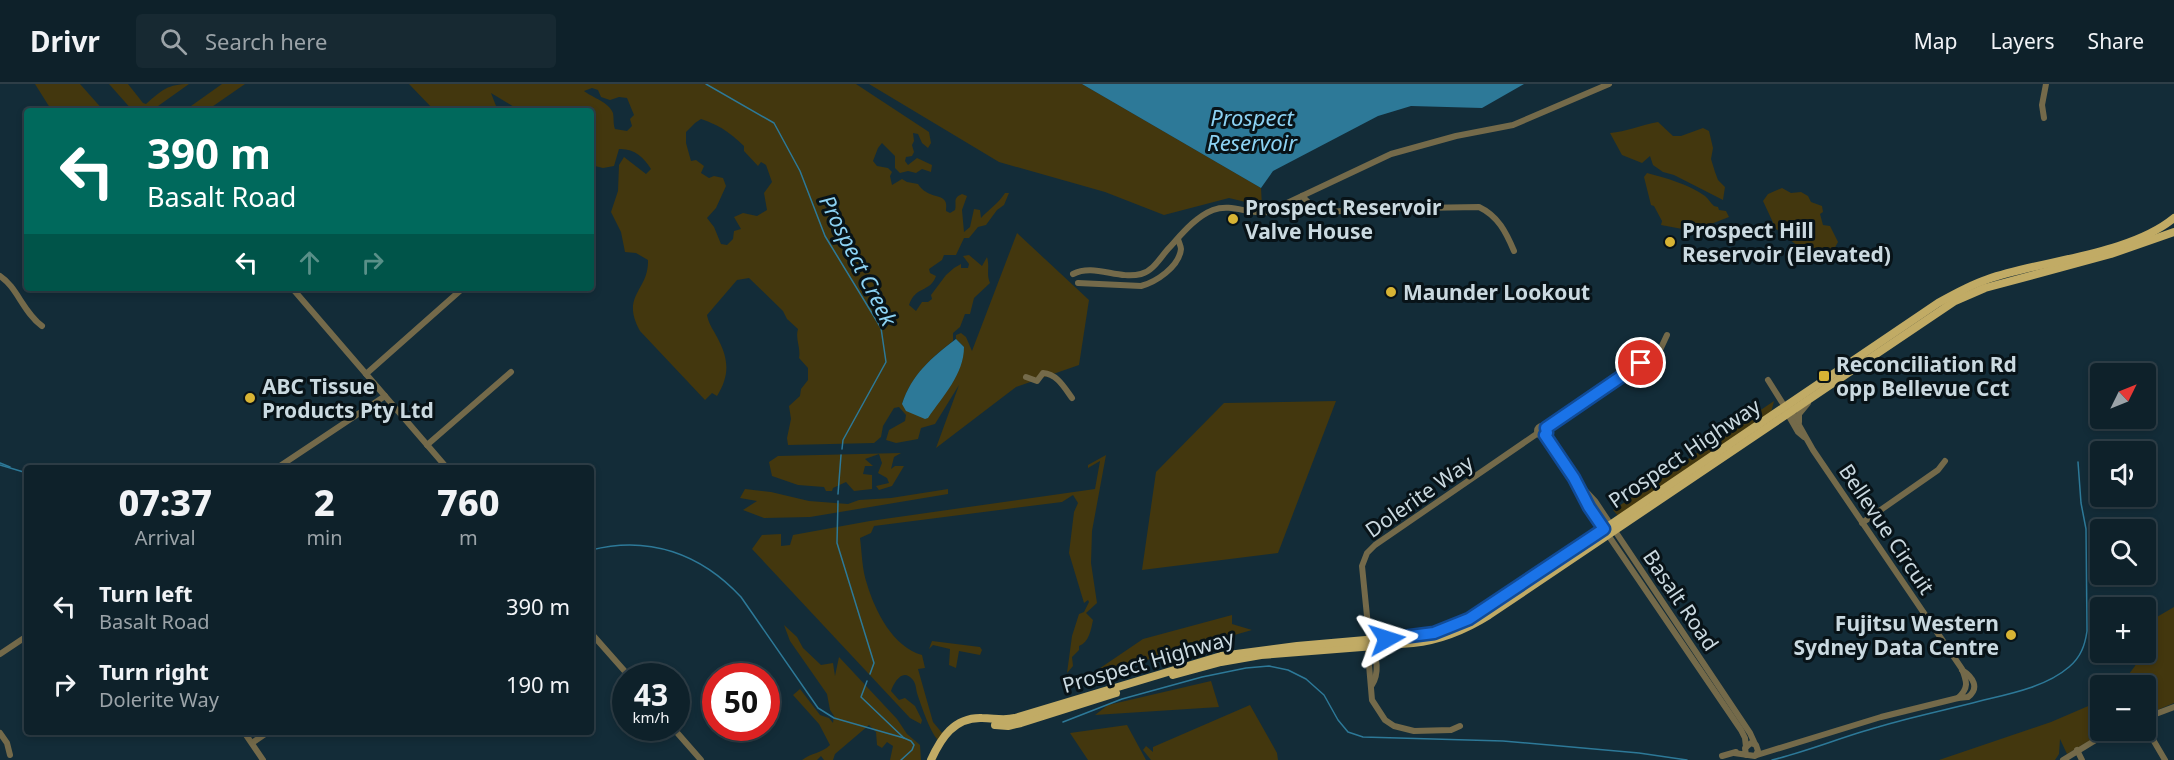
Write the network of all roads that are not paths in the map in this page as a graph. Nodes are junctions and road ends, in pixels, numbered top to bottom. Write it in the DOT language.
graph roads {
  1 [pos="1609,84"];
  2 [pos="2046,84"];
  3 [pos="2044,118"];
  4 [pos="1302,196"];
  5 [pos="2174,218"];
  6 [pos="2174,232"];
  7 [pos="1178,239"];
  8 [pos="1514,250"];
  9 [pos="1073,274"];
  10 [pos="0,276"];
  11 [pos="1078,283"];
  12 [pos="294,291"];
  13 [pos="460,291"];
  14 [pos="42,326"];
  15 [pos="1667,335"];
  16 [pos="511,372"];
  17 [pos="366,374"];
  18 [pos="1026,377"];
  19 [pos="1767,380"];
  20 [pos="1814,395"];
  21 [pos="385,396"];
  22 [pos="1072,398"];
  23 [pos="1787,411"];
  24 [pos="1799,425"];
  25 [pos="1541,434"];
  26 [pos="1805,437"];
  27 [pos="427,444"];
  28 [pos="1945,461"];
  29 [pos="282,465"];
  30 [pos="444,465"];
  31 [pos="1862,523"];
  32 [pos="1609,530"];
  33 [pos="1662,608"];
  34 [pos="594,636"];
  35 [pos="24,638"];
  36 [pos="1370,643"];
  37 [pos="0,654"];
  38 [pos="618,663"];
  39 [pos="2174,707"];
  40 [pos="2156,714"];
  41 [pos="1460,726"];
  42 [pos="0,733"];
  43 [pos="246,735"];
  44 [pos="264,735"];
  45 [pos="684,741"];
  46 [pos="2093,741"];
  47 [pos="2154,741"];
  48 [pos="252,743"];
  49 [pos="1756,745"];
  50 [pos="1746,750"];
  51 [pos="1768,750"];
  52 [pos="2075,751"];
  53 [pos="10,755"];
  54 [pos="1756,755"];
  55 [pos="1722,756"];
  56 [pos="934,758"];
  57 [pos="263,760"];
  58 [pos="701,760"];
  59 [pos="2063,760"];
  60 [pos="2080,760"];
  61 [pos="2165,760"];
  1 -- 4 [label="street"];
  2 -- 3 [label="street"];
  4 -- 7 [label="street"];
  4 -- 8 [label="street"];
  5 -- 23 [label="main road, Prospect Highway"];
  6 -- 20 [label="main road, Prospect Highway"];
  7 -- 9 [label="street"];
  7 -- 11 [label="street"];
  10 -- 14 [label="street"];
  12 -- 17 [label="street"];
  13 -- 17 [label="street"];
  15 -- 25 [label="street"];
  16 -- 27 [label="street"];
  17 -- 21 [label="street"];
  18 -- 22 [label="street"];
  19 -- 23 [label="street"];
  20 -- 23 [label="main road, Prospect Highway"];
  20 -- 24 [label="street"];
  21 -- 27 [label="street"];
  21 -- 29 [label="street"];
  23 -- 24 [label="street, Bellevue Circuit"];
  23 -- 26 [label="street, Bellevue Circuit"];
  23 -- 32 [label="main road, Prospect Highway"];
  24 -- 26 [label="street, Bellevue Circuit"];
  25 -- 32 [label="street, Basalt Road"];
  25 -- 36 [label="street, Dolerite Way"];
  26 -- 31 [label="street, Bellevue Circuit"];
  27 -- 30 [label="street"];
  28 -- 31 [label="street"];
  31 -- 51 [label="street, Bellevue Circuit"];
  32 -- 33 [label="street, Basalt Road"];
  32 -- 36 [label="main road, Prospect Highway"];
  33 -- 49 [label="street, Basalt Road"];
  33 -- 50 [label="street, Basalt Road"];
  34 -- 38 [label="street"];
  35 -- 37 [label="street"];
  36 -- 41 [label="street, Dolerite Way"];
  36 -- 56 [label="main road, Prospect Highway"];
  39 -- 40 [label="street"];
  42 -- 53 [label="street"];
  43 -- 48 [label="street"];
  44 -- 48 [label="street"];
  45 -- 58 [label="street"];
  46 -- 52 [label="street"];
  47 -- 61 [label="street"];
  48 -- 57 [label="street"];
  49 -- 50 [label="street"];
  49 -- 51 [label="street"];
  49 -- 54 [label="street"];
  50 -- 54 [label="street"];
  50 -- 55 [label="street"];
  51 -- 54 [label="street, Bellevue Circuit"];
  52 -- 59 [label="street"];
  52 -- 60 [label="street"];
}
